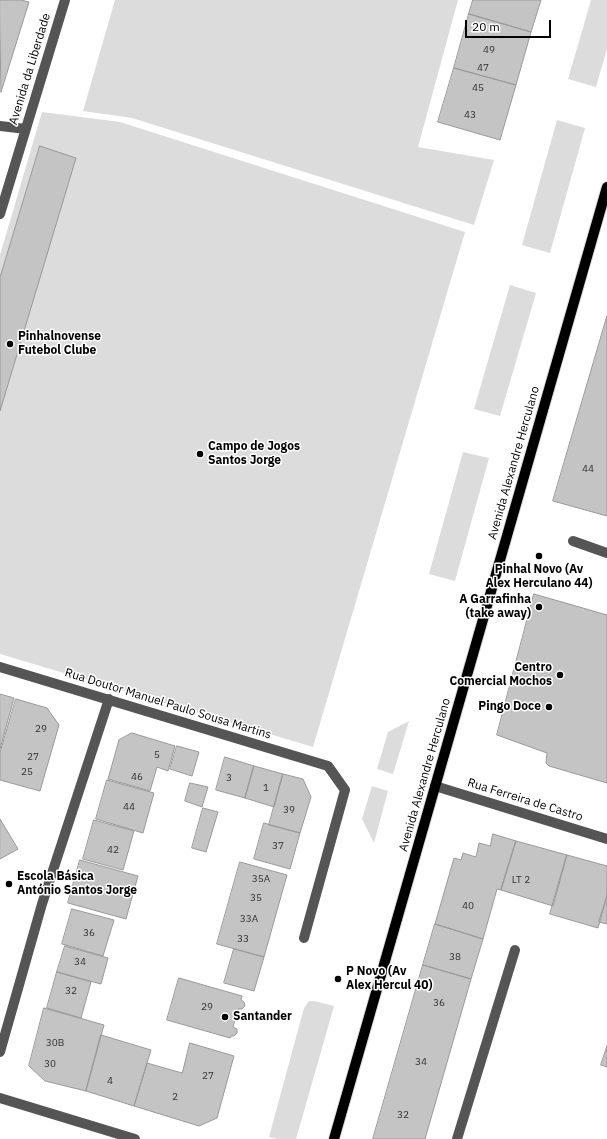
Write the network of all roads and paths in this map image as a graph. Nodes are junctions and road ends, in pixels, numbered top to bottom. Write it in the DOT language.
graph roads {
  1 [pos="65,0"];
  2 [pos="0,126"];
  3 [pos="26,129"];
  4 [pos="607,187"];
  5 [pos="0,214"];
  6 [pos="573,541"];
  7 [pos="607,552"];
  8 [pos="0,666"];
  9 [pos="109,699"];
  10 [pos="435,786"];
  11 [pos="607,839"];
  12 [pos="304,938"];
  13 [pos="515,950"];
  14 [pos="0,1052"];
  15 [pos="0,1098"];
  16 [pos="135,1139"];
  17 [pos="334,1139"];
  18 [pos="457,1139"];
  1 -- 3 [label="street, Avenida da Liberdade"];
  2 -- 3 [label="street"];
  3 -- 5 [label="street, Avenida da Liberdade"];
  4 -- 10 [label="main road, Avenida Alexandre Herculano"];
  6 -- 7 [label="street"];
  8 -- 9 [label="street, Rua Doutor Manuel Paulo Sousa Martins"];
  9 -- 12 [label="street, Rua Doutor Manuel Paulo Sousa Martins"];
  9 -- 14 [label="street"];
  10 -- 11 [label="street, Rua Ferreira de Castro"];
  10 -- 17 [label="main road, Avenida Alexandre Herculano"];
  13 -- 18 [label="street"];
  15 -- 16 [label="street"];
}
